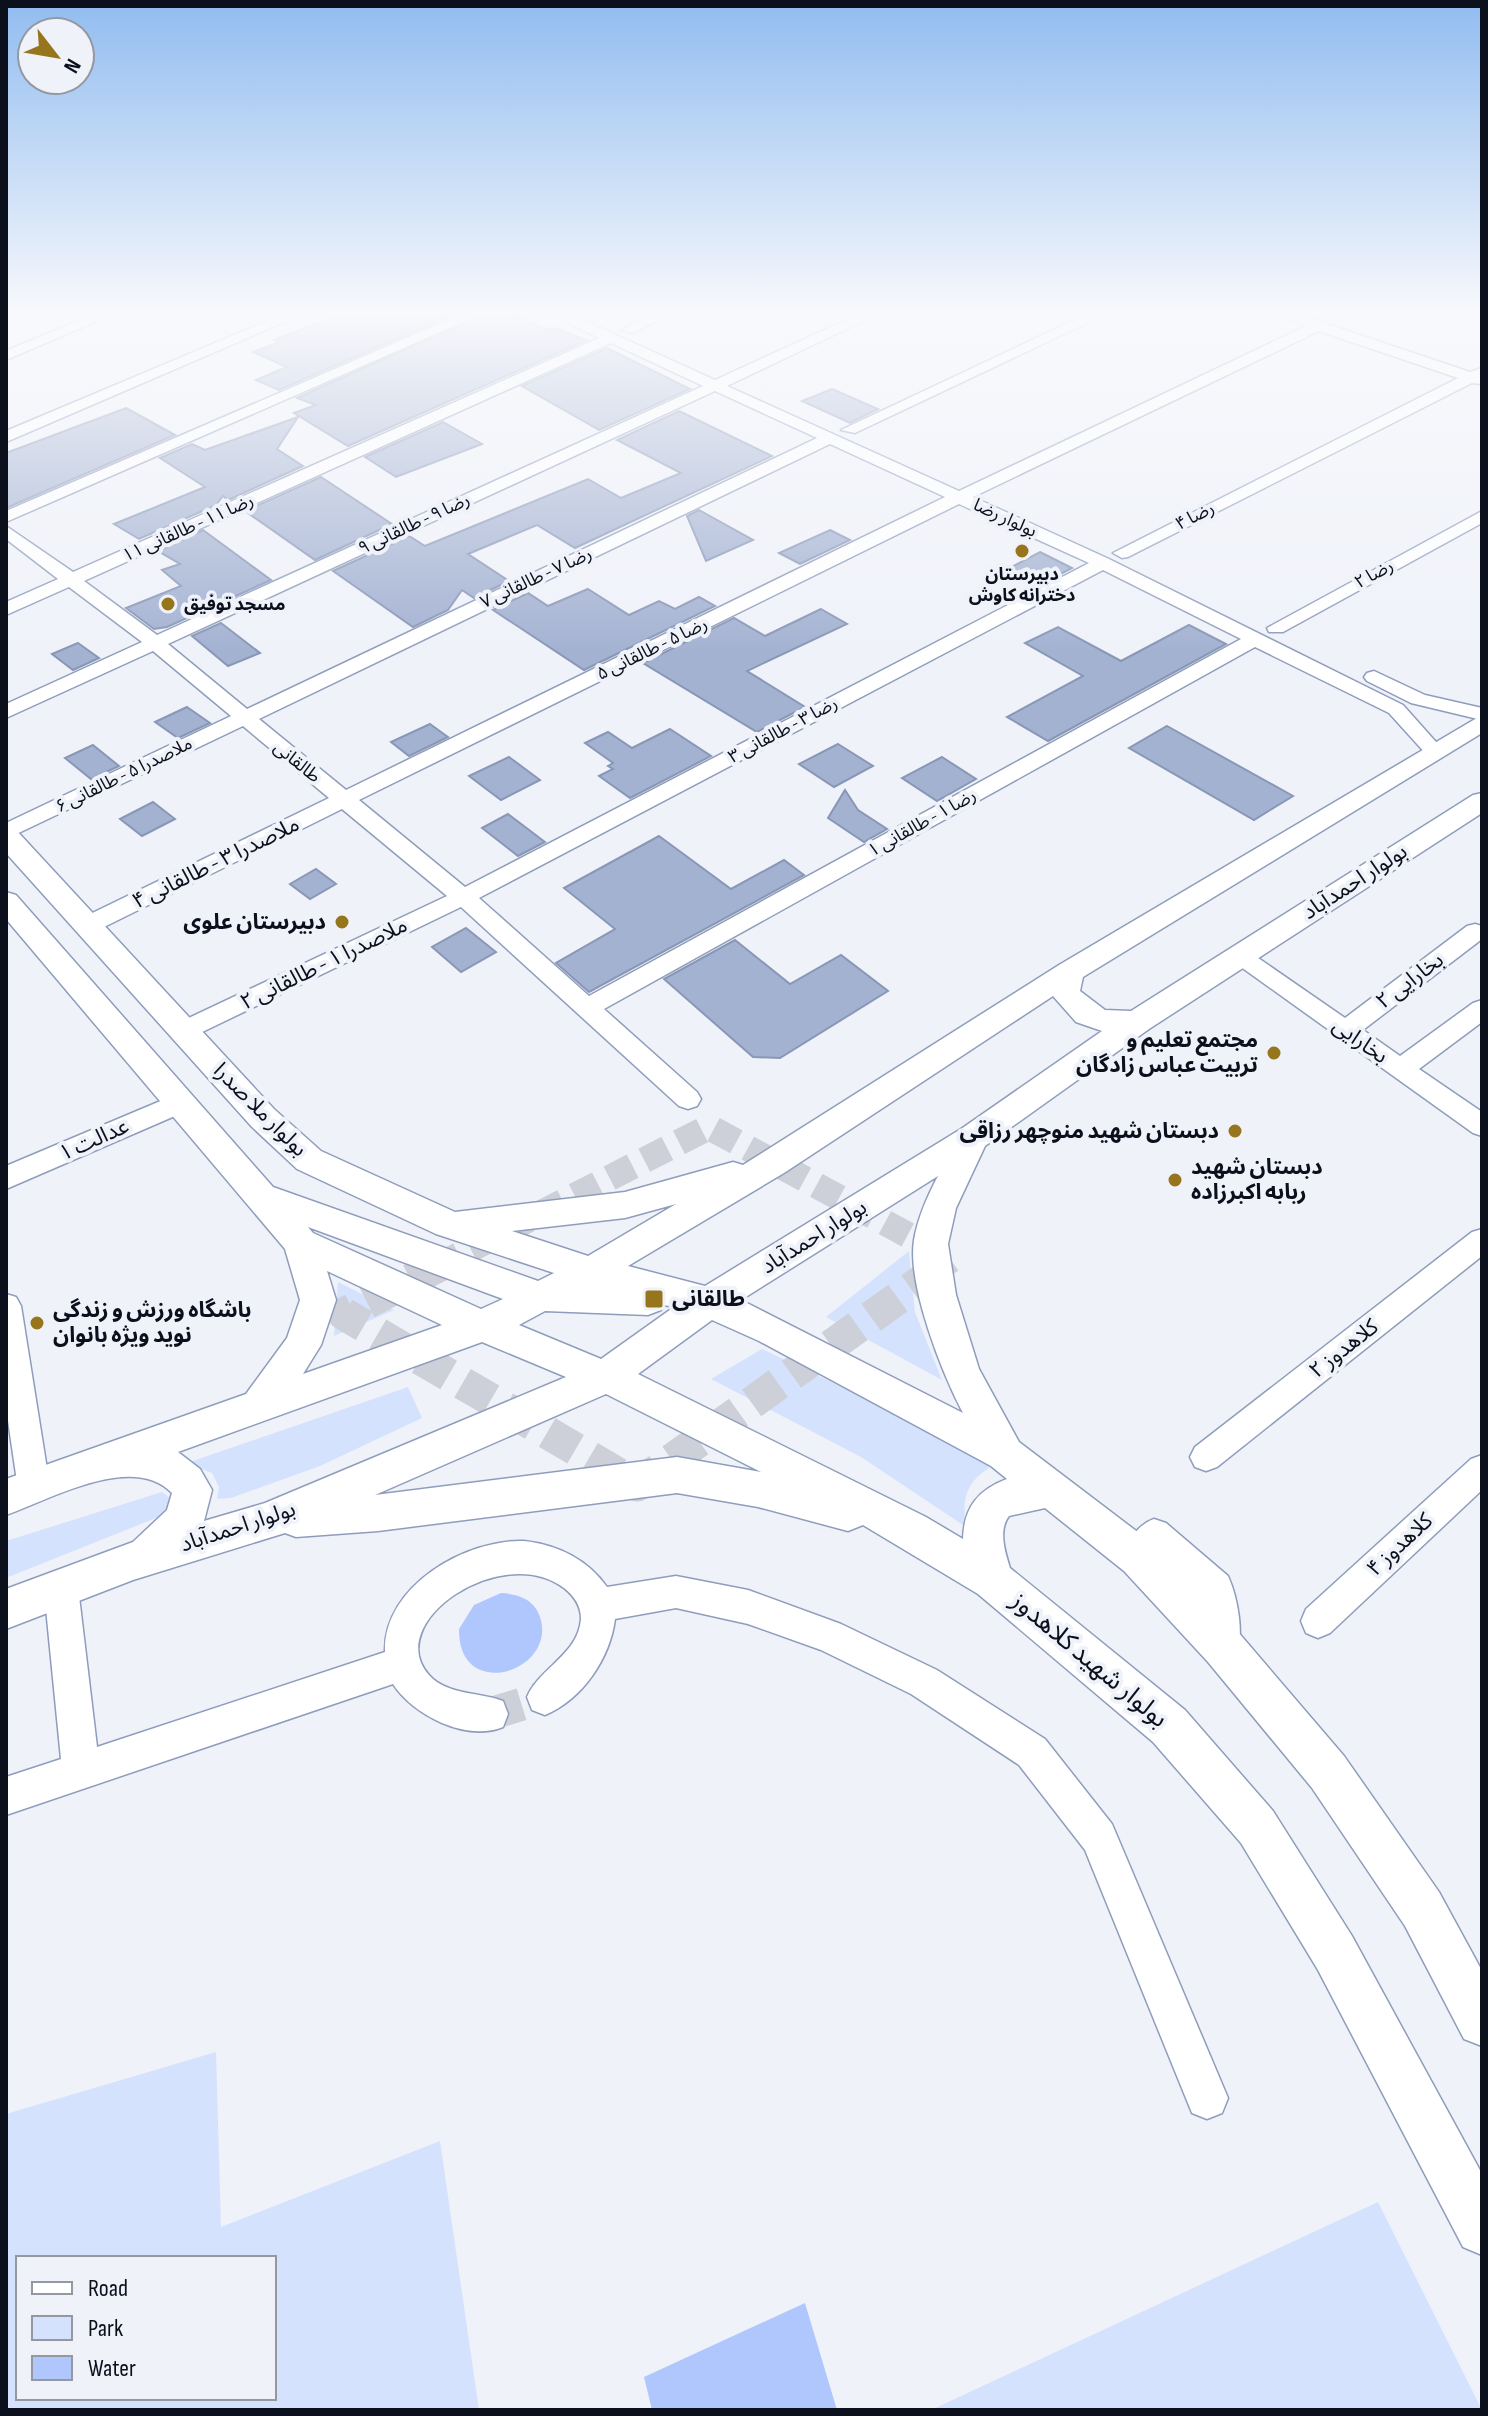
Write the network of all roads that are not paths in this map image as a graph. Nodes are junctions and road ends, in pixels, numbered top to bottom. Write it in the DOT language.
graph roads {
  1 [pos="30,427"];
  2 [pos="214,427"];
  3 [pos="413,427"];
  4 [pos="624,427"];
  5 [pos="807,427"];
  6 [pos="842,427"];
  7 [pos="856,427"];
  8 [pos="1103,427"];
  9 [pos="1373,427"];
  10 [pos="849,430"];
  11 [pos="6,437"];
  12 [pos="831,438"];
  13 [pos="977,488"];
  14 [pos="959,497"];
  15 [pos="6,517"];
  16 [pos="1477,518"];
  17 [pos="6,531"];
  18 [pos="1122,553"];
  19 [pos="1103,563"];
  20 [pos="72,580"];
  21 [pos="1234,608"];
  22 [pos="6,609"];
  23 [pos="1271,631"];
  24 [pos="156,644"];
  25 [pos="1361,671"];
  26 [pos="1418,699"];
  27 [pos="1396,709"];
  28 [pos="6,712"];
  29 [pos="1482,714"];
  30 [pos="242,718"];
  31 [pos="1482,722"];
  32 [pos="1434,751"];
  33 [pos="344,800"];
  34 [pos="1482,801"];
  35 [pos="6,834"];
  36 [pos="463,897"];
  37 [pos="12,917"];
  38 [pos="88,925"];
  39 [pos="1475,932"];
  40 [pos="1239,957"];
  41 [pos="1069,972"];
  42 [pos="588,1007"];
  43 [pos="1482,1009"];
  44 [pos="1138,1021"];
  45 [pos="185,1030"];
  46 [pos="1345,1031"];
  47 [pos="1401,1069"];
  48 [pos="688,1099"];
  49 [pos="182,1102"];
  50 [pos="1482,1126"];
  51 [pos="973,1138"];
  52 [pos="309,1160"];
  53 [pos="772,1164"];
  54 [pos="6,1178"];
  55 [pos="258,1195"];
  56 [pos="448,1224"];
  57 [pos="1482,1240"];
  58 [pos="301,1243"];
  59 [pos="591,1271"];
  60 [pos="537,1296"];
  61 [pos="709,1302"];
  62 [pos="6,1306"];
  63 [pos="482,1326"];
  64 [pos="604,1377"];
  65 [pos="259,1406"];
  66 [pos="1005,1454"];
  67 [pos="1206,1457"];
  68 [pos="116,1459"];
  69 [pos="1482,1469"];
  70 [pos="1049,1490"];
  71 [pos="20,1493"];
  72 [pos="268,1521"];
  73 [pos="912,1530"];
  74 [pos="133,1561"];
  75 [pos="993,1580"];
  76 [pos="61,1588"];
  77 [pos="599,1605"];
  78 [pos="6,1609"];
  79 [pos="1318,1621"];
  80 [pos="400,1664"];
  81 [pos="545,1697"];
  82 [pos="490,1714"];
  83 [pos="81,1771"];
  84 [pos="6,1796"];
  85 [pos="1482,2021"];
  86 [pos="1207,2098"];
  87 [pos="1482,2228"];
  1 -- 11 [label="street"];
  2 -- 15 [label="street"];
  3 -- 20 [label="street, رضا ۱۱ - طالقانی ۱۱"];
  4 -- 24 [label="street, رضا ۹ - طالقانی ۹"];
  5 -- 12 [label="street, بولوار رضا"];
  6 -- 10 [label="street, بولوار رضا"];
  7 -- 10 [label="street"];
  8 -- 13 [label="street, رضا ۵ - طالقانی ۵"];
  9 -- 18 [label="street, رضا ۴"];
  10 -- 13 [label="street, بولوار رضا"];
  12 -- 14 [label="street, بولوار رضا"];
  12 -- 30 [label="street, رضا ۷ - طالقانی ۷"];
  13 -- 14 [label="street, رضا ۵ - طالقانی ۵"];
  13 -- 18 [label="street, بولوار رضا"];
  14 -- 19 [label="street, بولوار رضا"];
  14 -- 33 [label="street, رضا ۵ - طالقانی ۵"];
  16 -- 23 [label="street, رضا ۲"];
  17 -- 20 [label="street, طالقانی"];
  18 -- 21 [label="street, بولوار رضا"];
  19 -- 23 [label="street, بولوار رضا"];
  19 -- 36 [label="street, رضا ۳ - طالقانی ۳"];
  20 -- 22 [label="street, رضا ۱۱ - طالقانی ۱۱"];
  20 -- 24 [label="street, طالقانی"];
  23 -- 27 [label="street, بولوار رضا"];
  23 -- 42 [label="street, رضا ۱ - طالقانی ۱"];
  24 -- 28 [label="street, رضا ۹ - طالقانی ۹"];
  24 -- 30 [label="street, طالقانی"];
  25 -- 26 [label="street"];
  26 -- 27 [label="street"];
  26 -- 29 [label="street"];
  27 -- 32 [label="street, بولوار رضا"];
  30 -- 33 [label="street, طالقانی"];
  30 -- 35 [label="street, ملاصدرا ۵ - طالقانی ۶"];
  31 -- 32 [label="main road"];
  32 -- 41 [label="main road"];
  33 -- 36 [label="street, طالقانی"];
  33 -- 38 [label="street, ملاصدرا ۳ - طالقانی ۴"];
  34 -- 40 [label="main road, بولوار احمدآباد"];
  35 -- 38 [label="main road, بولوار ملا صدرا"];
  36 -- 42 [label="street, طالقانی"];
  36 -- 45 [label="street, ملاصدرا ۱ - طالقانی ۲"];
  37 -- 49 [label="main road"];
  38 -- 45 [label="main road, بولوار ملا صدرا"];
  39 -- 46 [label="street, بخارایی ۲"];
  40 -- 44 [label="main road, بولوار احمدآباد"];
  40 -- 46 [label="street, بخارایی"];
  41 -- 44 [label="main road"];
  41 -- 53 [label="main road"];
  42 -- 48 [label="street, طالقانی"];
  43 -- 47 [label="street"];
  44 -- 51 [label="main road, بولوار احمدآباد"];
  45 -- 52 [label="main road, بولوار ملا صدرا"];
  46 -- 47 [label="street, بخارایی"];
  47 -- 50 [label="street, بخارایی"];
  49 -- 54 [label="street, عدالت ۱"];
  49 -- 55 [label="main road"];
  51 -- 61 [label="main road, بولوار احمدآباد"];
  51 -- 66 [label="main road"];
  52 -- 55 [label="main road"];
  52 -- 56 [label="main road, بولوار ملا صدرا"];
  53 -- 56 [label="main road"];
  53 -- 59 [label="main road"];
  55 -- 58 [label="main road"];
  55 -- 60 [label="main road"];
  56 -- 59 [label="main road, بولوار ملا صدرا"];
  57 -- 67 [label="street, کلاهدوز ۲"];
  58 -- 63 [label="main road"];
  58 -- 65 [label="main road"];
  59 -- 60 [label="main road"];
  59 -- 61 [label="main road"];
  60 -- 61 [label="main road"];
  60 -- 63 [label="main road"];
  61 -- 64 [label="main road, بولوار احمدآباد"];
  61 -- 66 [label="main road"];
  62 -- 71 [label="street"];
  63 -- 64 [label="main road, بولوار شهید کلاهدوز"];
  63 -- 65 [label="main road"];
  64 -- 72 [label="main road, بولوار احمدآباد"];
  64 -- 73 [label="main road, بولوار شهید کلاهدوز"];
  65 -- 68 [label="main road"];
  66 -- 70 [label="main road"];
  68 -- 71 [label="main road"];
  68 -- 74 [label="main road"];
  69 -- 79 [label="street, کلاهدوز ۴"];
  70 -- 75 [label="main road"];
  70 -- 85 [label="main road"];
  72 -- 73 [label="main road"];
  72 -- 74 [label="main road, بولوار احمدآباد"];
  73 -- 75 [label="main road, بولوار شهید کلاهدوز"];
  74 -- 76 [label="main road, بولوار احمدآباد"];
  75 -- 87 [label="main road, بولوار شهید کلاهدوز"];
  76 -- 78 [label="main road, بولوار احمدآباد"];
  76 -- 83 [label="street"];
  77 -- 80 [label="street"];
  77 -- 81 [label="street"];
  77 -- 86 [label="street"];
  80 -- 82 [label="street"];
  80 -- 83 [label="street"];
  83 -- 84 [label="street"];
}
